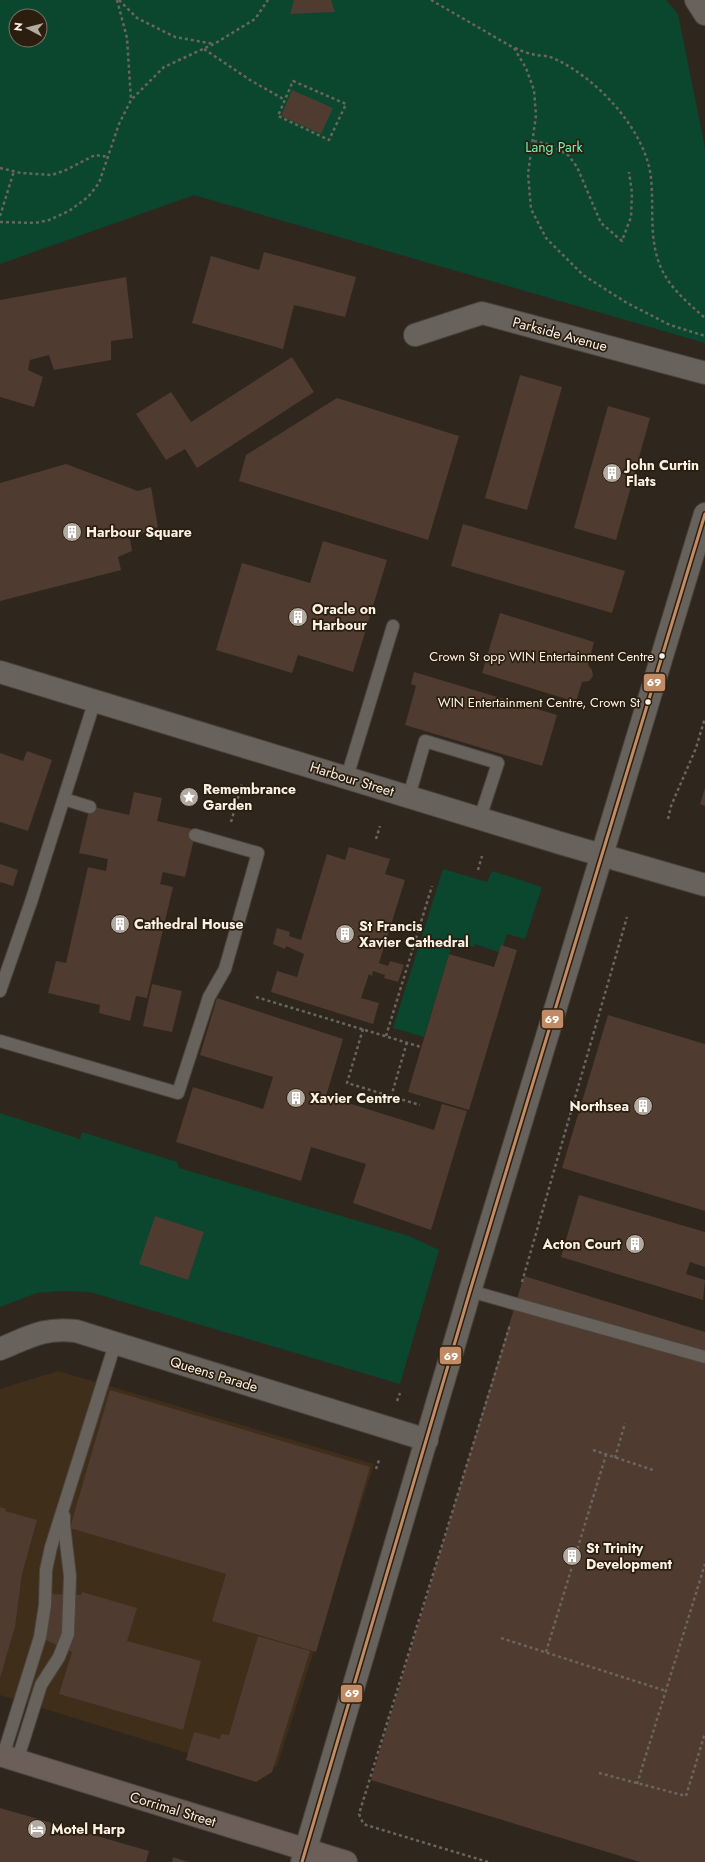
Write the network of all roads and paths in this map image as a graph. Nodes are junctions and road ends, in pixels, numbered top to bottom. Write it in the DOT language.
graph roads {
  1 [pos="118,0"];
  2 [pos="268,0"];
  3 [pos="431,0"];
  4 [pos="696,0"];
  5 [pos="705,14"];
  6 [pos="214,44"];
  7 [pos="203,48"];
  8 [pos="514,48"];
  9 [pos="131,100"];
  10 [pos="285,100"];
  11 [pos="534,141"];
  12 [pos="109,157"];
  13 [pos="0,168"];
  14 [pos="14,171"];
  15 [pos="629,172"];
  16 [pos="0,216"];
  17 [pos="0,222"];
  18 [pos="705,318"];
  19 [pos="415,335"];
  20 [pos="705,336"];
  21 [pos="705,373"];
  22 [pos="705,514"];
  23 [pos="393,626"];
  24 [pos="0,672"];
  25 [pos="96,700"];
  26 [pos="705,718"];
  27 [pos="347,778"];
  28 [pos="242,784"];
  29 [pos="409,796"];
  30 [pos="64,798"];
  31 [pos="237,803"];
  32 [pos="90,807"];
  33 [pos="480,818"];
  34 [pos="668,819"];
  35 [pos="380,826"];
  36 [pos="194,836"];
  37 [pos="376,840"];
  38 [pos="482,856"];
  39 [pos="602,856"];
  40 [pos="478,870"];
  41 [pos="705,885"];
  42 [pos="432,886"];
  43 [pos="627,917"];
  44 [pos="0,991"];
  45 [pos="256,997"];
  46 [pos="363,1029"];
  47 [pos="386,1036"];
  48 [pos="0,1041"];
  49 [pos="407,1042"];
  50 [pos="421,1047"];
  51 [pos="391,1096"];
  52 [pos="420,1105"];
  53 [pos="470,1291"];
  54 [pos="517,1302"];
  55 [pos="115,1344"];
  56 [pos="0,1349"];
  57 [pos="705,1357"];
  58 [pos="400,1394"];
  59 [pos="397,1402"];
  60 [pos="626,1423"];
  61 [pos="427,1440"];
  62 [pos="593,1450"];
  63 [pos="606,1455"];
  64 [pos="615,1458"];
  65 [pos="379,1460"];
  66 [pos="376,1469"];
  67 [pos="653,1470"];
  68 [pos="67,1495"];
  69 [pos="705,1564"];
  70 [pos="501,1638"];
  71 [pos="546,1652"];
  72 [pos="666,1690"];
  73 [pos="705,1734"];
  74 [pos="703,1745"];
  75 [pos="7,1758"];
  76 [pos="599,1773"];
  77 [pos="637,1784"];
  78 [pos="304,1856"];
  79 [pos="346,1862"];
  80 [pos="488,1862"];
  1 -- 6 [label="path"];
  1 -- 9 [label="path"];
  2 -- 6 [label="path"];
  3 -- 8 [label="path"];
  4 -- 5 [label="street"];
  6 -- 7 [label="path"];
  7 -- 9 [label="path"];
  7 -- 10 [label="path"];
  8 -- 11 [label="path"];
  8 -- 18 [label="path"];
  9 -- 12 [label="path"];
  10 -- 10 [label="path"];
  11 -- 15 [label="path"];
  11 -- 20 [label="path"];
  12 -- 14 [label="path"];
  12 -- 17 [label="path"];
  13 -- 14 [label="path"];
  14 -- 16 [label="path"];
  19 -- 21 [label="street, Parkside Avenue"];
  22 -- 39 [label="street"];
  23 -- 27 [label="lane"];
  24 -- 25 [label="street, Harbour Street"];
  25 -- 27 [label="street, Harbour Street"];
  25 -- 30 [label="lane"];
  26 -- 34 [label="path"];
  27 -- 29 [label="street, Harbour Street"];
  28 -- 31 [label="path"];
  29 -- 33 [label="street, Harbour Street"];
  29 -- 33 [label="lane"];
  30 -- 32 [label="lane"];
  30 -- 44 [label="lane"];
  33 -- 39 [label="street, Harbour Street"];
  35 -- 37 [label="path"];
  36 -- 48 [label="lane"];
  38 -- 40 [label="path"];
  39 -- 41 [label="street, Harbour Street"];
  39 -- 53 [label="street"];
  42 -- 47 [label="path"];
  43 -- 54 [label="path"];
  45 -- 46 [label="path"];
  46 -- 47 [label="path"];
  46 -- 51 [label="path"];
  47 -- 49 [label="path"];
  49 -- 50 [label="path"];
  49 -- 51 [label="path"];
  51 -- 52 [label="path"];
  53 -- 54 [label="lane"];
  53 -- 61 [label="street"];
  54 -- 57 [label="lane"];
  54 -- 80 [label="path"];
  55 -- 56 [label="street, Queens Parade"];
  55 -- 61 [label="street, Queens Parade"];
  55 -- 68 [label="lane"];
  58 -- 59 [label="path"];
  60 -- 64 [label="path"];
  61 -- 78 [label="street"];
  62 -- 63 [label="path"];
  63 -- 64 [label="path"];
  63 -- 71 [label="path"];
  64 -- 67 [label="path"];
  65 -- 66 [label="path"];
  68 -- 75 [label="lane"];
  68 -- 75 [label="lane"];
  69 -- 72 [label="path"];
  70 -- 71 [label="path"];
  71 -- 72 [label="path"];
  72 -- 77 [label="path"];
  73 -- 74 [label="path"];
  74 -- 77 [label="path"];
  75 -- 78 [label="main road, Corrimal Street"];
  76 -- 77 [label="path"];
  78 -- 79 [label="main road, Corrimal Street"];
}
